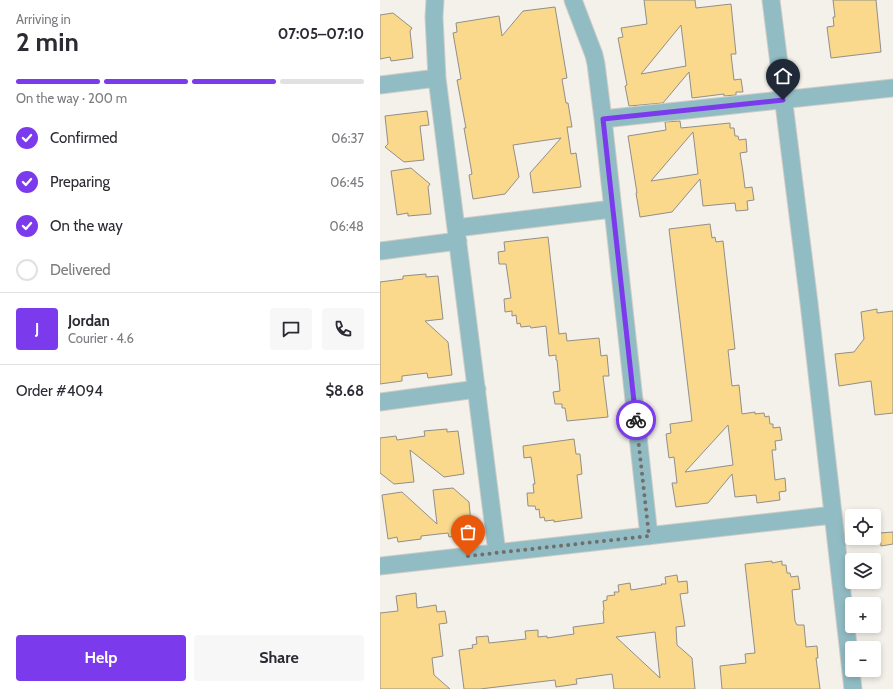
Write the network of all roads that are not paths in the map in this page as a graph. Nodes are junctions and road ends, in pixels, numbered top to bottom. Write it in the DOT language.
graph roads {
  1 [pos="435,0"];
  2 [pos="573,0"];
  3 [pos="771,0"];
  4 [pos="437,78"];
  5 [pos="380,85"];
  6 [pos="893,88"];
  7 [pos="783,100"];
  8 [pos="603,119"];
  9 [pos="612,209"];
  10 [pos="457,235"];
  11 [pos="380,251"];
  12 [pos="477,389"];
  13 [pos="380,402"];
  14 [pos="833,515"];
  15 [pos="649,536"];
  16 [pos="497,553"];
  17 [pos="380,566"];
  18 [pos="853,689"];
  1 -- 4 [label="street"];
  2 -- 8 [label="street"];
  3 -- 7 [label="street"];
  4 -- 5 [label="street"];
  4 -- 10 [label="street"];
  6 -- 7 [label="street"];
  7 -- 8 [label="street"];
  7 -- 14 [label="street"];
  8 -- 9 [label="street"];
  9 -- 10 [label="street"];
  9 -- 15 [label="street"];
  10 -- 11 [label="street"];
  10 -- 12 [label="street"];
  12 -- 13 [label="street"];
  12 -- 16 [label="street"];
  14 -- 15 [label="street"];
  14 -- 18 [label="street"];
  15 -- 16 [label="street"];
  16 -- 17 [label="street"];
}
